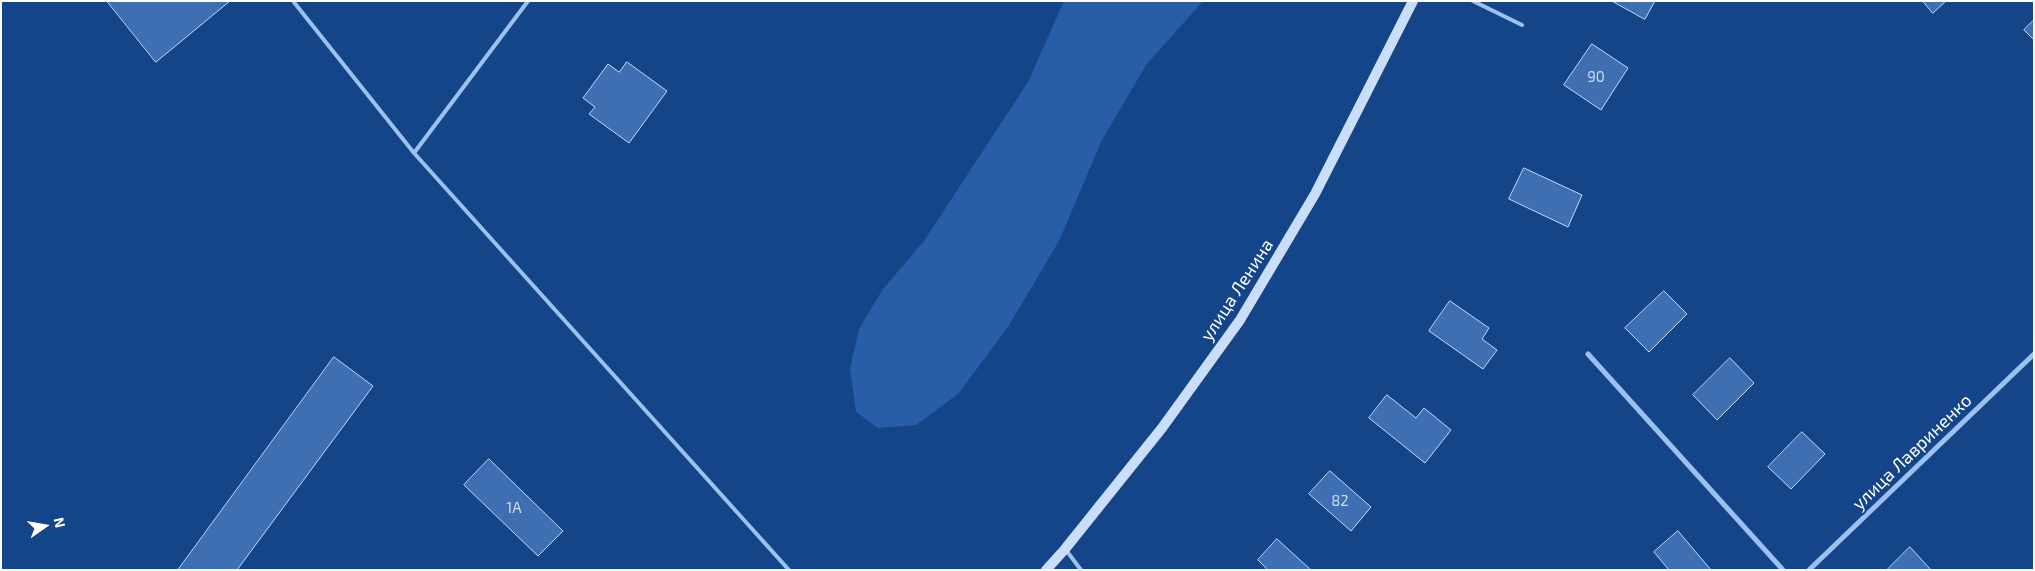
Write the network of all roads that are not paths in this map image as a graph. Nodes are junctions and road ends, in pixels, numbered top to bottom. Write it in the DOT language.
graph roads {
  1 [pos="293,1"];
  2 [pos="528,1"];
  3 [pos="1413,1"];
  4 [pos="1473,1"];
  5 [pos="1522,25"];
  6 [pos="414,153"];
  7 [pos="1588,354"];
  8 [pos="2034,354"];
  9 [pos="1065,549"];
  10 [pos="789,570"];
  11 [pos="1046,570"];
  12 [pos="1081,570"];
  13 [pos="1783,570"];
  14 [pos="1809,570"];
  1 -- 6 [label="lane"];
  2 -- 6 [label="lane"];
  3 -- 9 [label="main road, улица Ленина"];
  4 -- 5 [label="lane"];
  6 -- 10 [label="lane"];
  7 -- 13 [label="street"];
  8 -- 14 [label="street, улица Лавриненко"];
  9 -- 11 [label="main road, улица Ленина"];
  9 -- 12 [label="lane"];
}
